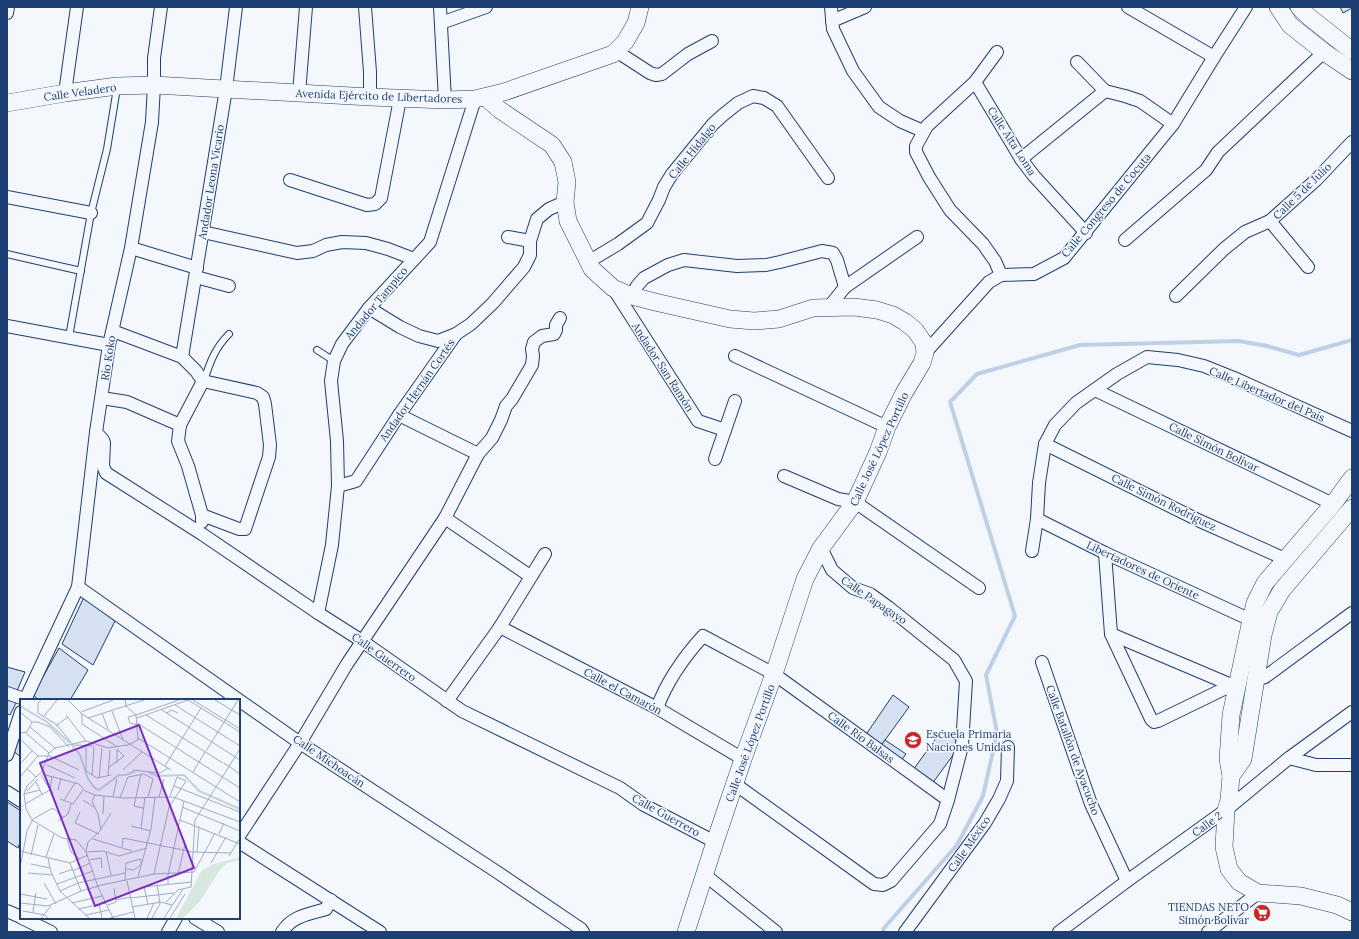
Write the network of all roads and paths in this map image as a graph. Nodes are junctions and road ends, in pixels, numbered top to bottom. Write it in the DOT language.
graph roads {
  1 [pos="8,7"];
  2 [pos="77,7"];
  3 [pos="161,7"];
  4 [pos="236,7"];
  5 [pos="306,7"];
  6 [pos="365,7"];
  7 [pos="440,7"];
  8 [pos="486,7"];
  9 [pos="640,7"];
  10 [pos="831,7"];
  11 [pos="865,7"];
  12 [pos="1128,7"];
  13 [pos="1246,7"];
  14 [pos="1278,7"];
  15 [pos="1299,7"];
  16 [pos="7,13"];
  17 [pos="832,21"];
  18 [pos="441,23"];
  19 [pos="712,41"];
  20 [pos="616,51"];
  21 [pos="1352,51"];
  22 [pos="997,52"];
  23 [pos="1324,52"];
  24 [pos="1214,57"];
  25 [pos="1077,62"];
  26 [pos="1352,71"];
  27 [pos="976,82"];
  28 [pos="154,85"];
  29 [pos="117,86"];
  30 [pos="226,89"];
  31 [pos="1105,91"];
  32 [pos="65,93"];
  33 [pos="299,93"];
  34 [pos="370,97"];
  35 [pos="400,98"];
  36 [pos="480,98"];
  37 [pos="445,100"];
  38 [pos="7,103"];
  39 [pos="1173,124"];
  40 [pos="923,131"];
  41 [pos="1352,142"];
  42 [pos="1021,159"];
  43 [pos="828,178"];
  44 [pos="290,180"];
  45 [pos="7,197"];
  46 [pos="565,202"];
  47 [pos="91,213"];
  48 [pos="1270,221"];
  49 [pos="203,232"];
  50 [pos="1086,233"];
  51 [pos="508,237"];
  52 [pos="916,238"];
  53 [pos="1125,240"];
  54 [pos="530,241"];
  55 [pos="132,248"];
  56 [pos="7,254"];
  57 [pos="414,259"];
  58 [pos="588,262"];
  59 [pos="1308,267"];
  60 [pos="81,271"];
  61 [pos="196,272"];
  62 [pos="1001,275"];
  63 [pos="229,286"];
  64 [pos="845,287"];
  65 [pos="613,288"];
  66 [pos="632,296"];
  67 [pos="1176,296"];
  68 [pos="829,307"];
  69 [pos="369,308"];
  70 [pos="560,318"];
  71 [pos="7,326"];
  72 [pos="113,331"];
  73 [pos="229,334"];
  74 [pos="456,334"];
  75 [pos="69,337"];
  76 [pos="109,345"];
  77 [pos="317,350"];
  78 [pos="925,353"];
  79 [pos="735,356"];
  80 [pos="182,357"];
  81 [pos="334,361"];
  82 [pos="203,381"];
  83 [pos="1095,390"];
  84 [pos="102,398"];
  85 [pos="735,401"];
  86 [pos="399,415"];
  87 [pos="180,425"];
  88 [pos="887,427"];
  89 [pos="725,430"];
  90 [pos="1352,431"];
  91 [pos="96,432"];
  92 [pos="1045,444"];
  93 [pos="478,454"];
  94 [pos="715,459"];
  95 [pos="784,476"];
  96 [pos="1352,478"];
  97 [pos="338,486"];
  98 [pos="855,502"];
  99 [pos="1333,504"];
  100 [pos="1352,508"];
  101 [pos="202,515"];
  102 [pos="445,518"];
  103 [pos="1037,519"];
  104 [pos="202,534"];
  105 [pos="821,548"];
  106 [pos="1032,551"];
  107 [pos="1105,553"];
  108 [pos="545,554"];
  109 [pos="1285,559"];
  110 [pos="530,576"];
  111 [pos="78,587"];
  112 [pos="979,588"];
  113 [pos="318,613"];
  114 [pos="1352,613"];
  115 [pos="1251,620"];
  116 [pos="500,627"];
  117 [pos="1111,634"];
  118 [pos="362,641"];
  119 [pos="1042,662"];
  120 [pos="774,674"];
  121 [pos="1255,680"];
  122 [pos="1234,687"];
  123 [pos="7,693"];
  124 [pos="23,699"];
  125 [pos="26,699"];
  126 [pos="231,699"];
  127 [pos="447,701"];
  128 [pos="241,706"];
  129 [pos="657,708"];
  130 [pos="1352,712"];
  131 [pos="20,715"];
  132 [pos="300,743"];
  133 [pos="1008,746"];
  134 [pos="7,755"];
  135 [pos="1289,758"];
  136 [pos="743,759"];
  137 [pos="1352,765"];
  138 [pos="1231,776"];
  139 [pos="735,784"];
  140 [pos="7,792"];
  141 [pos="20,800"];
  142 [pos="948,800"];
  143 [pos="1226,810"];
  144 [pos="240,834"];
  145 [pos="715,842"];
  146 [pos="240,843"];
  147 [pos="705,875"];
  148 [pos="1127,881"];
  149 [pos="1258,893"];
  150 [pos="331,900"];
  151 [pos="7,911"];
  152 [pos="1352,912"];
  153 [pos="20,917"];
  154 [pos="24,919"];
  155 [pos="175,919"];
  156 [pos="197,919"];
  157 [pos="51,932"];
  158 [pos="168,932"];
  159 [pos="218,932"];
  160 [pos="282,932"];
  161 [pos="380,932"];
  162 [pos="583,932"];
  163 [pos="686,932"];
  164 [pos="776,932"];
  165 [pos="905,932"];
  166 [pos="1059,932"];
  167 [pos="1208,932"];
  1 -- 16 [label="street"];
  2 -- 32 [label="street"];
  3 -- 28 [label="street, Río Koko"];
  4 -- 30 [label="street, Andador Leona Vicario"];
  5 -- 33 [label="street"];
  6 -- 34 [label="street"];
  7 -- 18 [label="street"];
  8 -- 18 [label="street"];
  9 -- 20 [label="main road, Avenida Ejército de Libertadores"];
  10 -- 17 [label="street"];
  11 -- 17 [label="street"];
  12 -- 24 [label="street"];
  13 -- 24 [label="street, Calle Congreso de Cocuta"];
  14 -- 23 [label="main road"];
  15 -- 21 [label="main road"];
  17 -- 40 [label="street"];
  18 -- 37 [label="street"];
  19 -- 20 [label="street"];
  20 -- 36 [label="main road, Avenida Ejército de Libertadores"];
  22 -- 27 [label="street"];
  23 -- 26 [label="main road"];
  23 -- 53 [label="street"];
  24 -- 39 [label="street, Calle Congreso de Cocuta"];
  25 -- 31 [label="street"];
  27 -- 40 [label="street"];
  27 -- 42 [label="street, Calle Alta Loma"];
  28 -- 29 [label="main road, Calle Veladero"];
  28 -- 30 [label="main road, Avenida Ejército de Libertadores"];
  28 -- 55 [label="street, Río Koko"];
  29 -- 32 [label="main road, Calle Veladero"];
  29 -- 47 [label="lane"];
  30 -- 33 [label="main road, Avenida Ejército de Libertadores"];
  30 -- 49 [label="street, Andador Leona Vicario"];
  31 -- 39 [label="street"];
  31 -- 42 [label="street"];
  32 -- 38 [label="main road, Calle Veladero"];
  33 -- 34 [label="main road, Avenida Ejército de Libertadores"];
  34 -- 35 [label="main road, Avenida Ejército de Libertadores"];
  35 -- 37 [label="main road, Avenida Ejército de Libertadores"];
  35 -- 44 [label="street"];
  36 -- 37 [label="main road, Avenida Ejército de Libertadores"];
  36 -- 46 [label="main road"];
  36 -- 57 [label="street, Andador Tampico"];
  39 -- 50 [label="street, Calle Congreso de Cocuta"];
  40 -- 62 [label="street"];
  41 -- 48 [label="street, Calle 5 de Julio"];
  42 -- 50 [label="street, Calle Alta Loma"];
  43 -- 58 [label="street, Calle Hidalgo"];
  45 -- 47 [label="street"];
  46 -- 54 [label="street, Andador Hernán Cortés"];
  46 -- 58 [label="main road"];
  47 -- 60 [label="lane"];
  48 -- 59 [label="street"];
  48 -- 67 [label="street, Calle 5 de Julio"];
  49 -- 57 [label="street"];
  49 -- 61 [label="street, Andador Leona Vicario"];
  50 -- 62 [label="street, Calle Congreso de Cocuta"];
  51 -- 54 [label="street"];
  52 -- 64 [label="street"];
  54 -- 74 [label="street, Andador Hernán Cortés"];
  55 -- 61 [label="street"];
  55 -- 72 [label="street, Río Koko"];
  56 -- 60 [label="lane"];
  57 -- 69 [label="street, Andador Tampico"];
  58 -- 65 [label="main road"];
  60 -- 75 [label="lane"];
  61 -- 63 [label="street"];
  61 -- 80 [label="street, Andador Leona Vicario"];
  62 -- 78 [label="street"];
  64 -- 66 [label="street"];
  64 -- 68 [label="street"];
  65 -- 66 [label="main road"];
  65 -- 89 [label="street, Andador San Ramón"];
  66 -- 68 [label="main road"];
  68 -- 78 [label="main road"];
  69 -- 74 [label="street"];
  69 -- 81 [label="street, Andador Tampico"];
  70 -- 93 [label="street"];
  71 -- 75 [label="street"];
  72 -- 76 [label="street, Río Koko"];
  72 -- 80 [label="street"];
  73 -- 82 [label="lane"];
  74 -- 86 [label="street, Andador Hernán Cortés"];
  75 -- 76 [label="street"];
  76 -- 84 [label="street, Río Koko"];
  77 -- 81 [label="lane"];
  78 -- 88 [label="main road, Calle José López Portillo"];
  79 -- 88 [label="street"];
  80 -- 82 [label="street"];
  81 -- 97 [label="street, Andador Tampico"];
  82 -- 87 [label="street"];
  82 -- 101 [label="street"];
  83 -- 90 [label="street, Calle Libertador del País"];
  83 -- 92 [label="street"];
  83 -- 99 [label="street, Calle Simón Bolívar"];
  84 -- 87 [label="street"];
  84 -- 91 [label="street, Río Koko"];
  85 -- 89 [label="street"];
  86 -- 93 [label="street"];
  86 -- 97 [label="street, Andador Hernán Cortés"];
  87 -- 101 [label="street"];
  88 -- 98 [label="main road, Calle José López Portillo"];
  89 -- 94 [label="street"];
  91 -- 104 [label="street, Calle Guerrero"];
  91 -- 111 [label="street, Río Koko"];
  92 -- 103 [label="street"];
  92 -- 109 [label="street, Calle Simón Rodríguez"];
  93 -- 102 [label="street"];
  95 -- 98 [label="street"];
  96 -- 99 [label="main road"];
  97 -- 113 [label="street, Andador Tampico"];
  98 -- 105 [label="main road, Calle José López Portillo"];
  98 -- 112 [label="street"];
  99 -- 109 [label="main road"];
  100 -- 121 [label="main road"];
  101 -- 104 [label="street"];
  102 -- 110 [label="street"];
  102 -- 118 [label="street"];
  103 -- 106 [label="street"];
  103 -- 107 [label="street, Libertadores de Oriente"];
  104 -- 113 [label="street, Calle Guerrero"];
  105 -- 120 [label="main road, Calle José López Portillo"];
  105 -- 142 [label="street, Calle Papagayo"];
  107 -- 115 [label="street, Libertadores de Oriente"];
  107 -- 117 [label="street"];
  108 -- 110 [label="street"];
  109 -- 115 [label="main road"];
  110 -- 116 [label="street"];
  111 -- 125 [label="street, Río Koko"];
  111 -- 126 [label="street, Calle Michoacán"];
  113 -- 118 [label="street, Calle Guerrero"];
  114 -- 121 [label="street"];
  115 -- 122 [label="main road"];
  116 -- 127 [label="street"];
  116 -- 129 [label="street, Calle el Camarón"];
  117 -- 122 [label="street"];
  117 -- 122 [label="street"];
  118 -- 127 [label="street, Calle Guerrero"];
  118 -- 132 [label="street"];
  119 -- 148 [label="street, Calle Batallón de Ayacucho"];
  120 -- 129 [label="street, Calle Río Balsas"];
  120 -- 136 [label="main road, Calle José López Portillo"];
  120 -- 142 [label="street, Calle Río Balsas"];
  121 -- 138 [label="main road"];
  122 -- 138 [label="main road"];
  123 -- 124 [label="street"];
  127 -- 145 [label="street, Calle Guerrero"];
  128 -- 132 [label="street, Calle Michoacán"];
  129 -- 136 [label="street, Calle el Camarón"];
  130 -- 135 [label="street, Calle 2"];
  131 -- 134 [label="street"];
  132 -- 144 [label="street"];
  132 -- 162 [label="street, Calle Michoacán"];
  133 -- 165 [label="street, Calle México"];
  135 -- 137 [label="street"];
  135 -- 143 [label="street, Calle 2"];
  136 -- 139 [label="main road, Calle José López Portillo"];
  138 -- 143 [label="main road"];
  139 -- 142 [label="street"];
  139 -- 145 [label="main road, Calle José López Portillo"];
  140 -- 141 [label="street"];
  143 -- 148 [label="street, Calle 2"];
  143 -- 149 [label="main road"];
  145 -- 147 [label="main road, Calle José López Portillo"];
  146 -- 150 [label="street"];
  147 -- 163 [label="main road, Calle José López Portillo"];
  147 -- 164 [label="street"];
  148 -- 166 [label="street, Calle 2"];
  149 -- 152 [label="main road"];
  149 -- 167 [label="street"];
  150 -- 160 [label="street"];
  150 -- 161 [label="street"];
  151 -- 153 [label="street"];
  154 -- 157 [label="street"];
  155 -- 158 [label="street"];
  156 -- 159 [label="street"];
}
